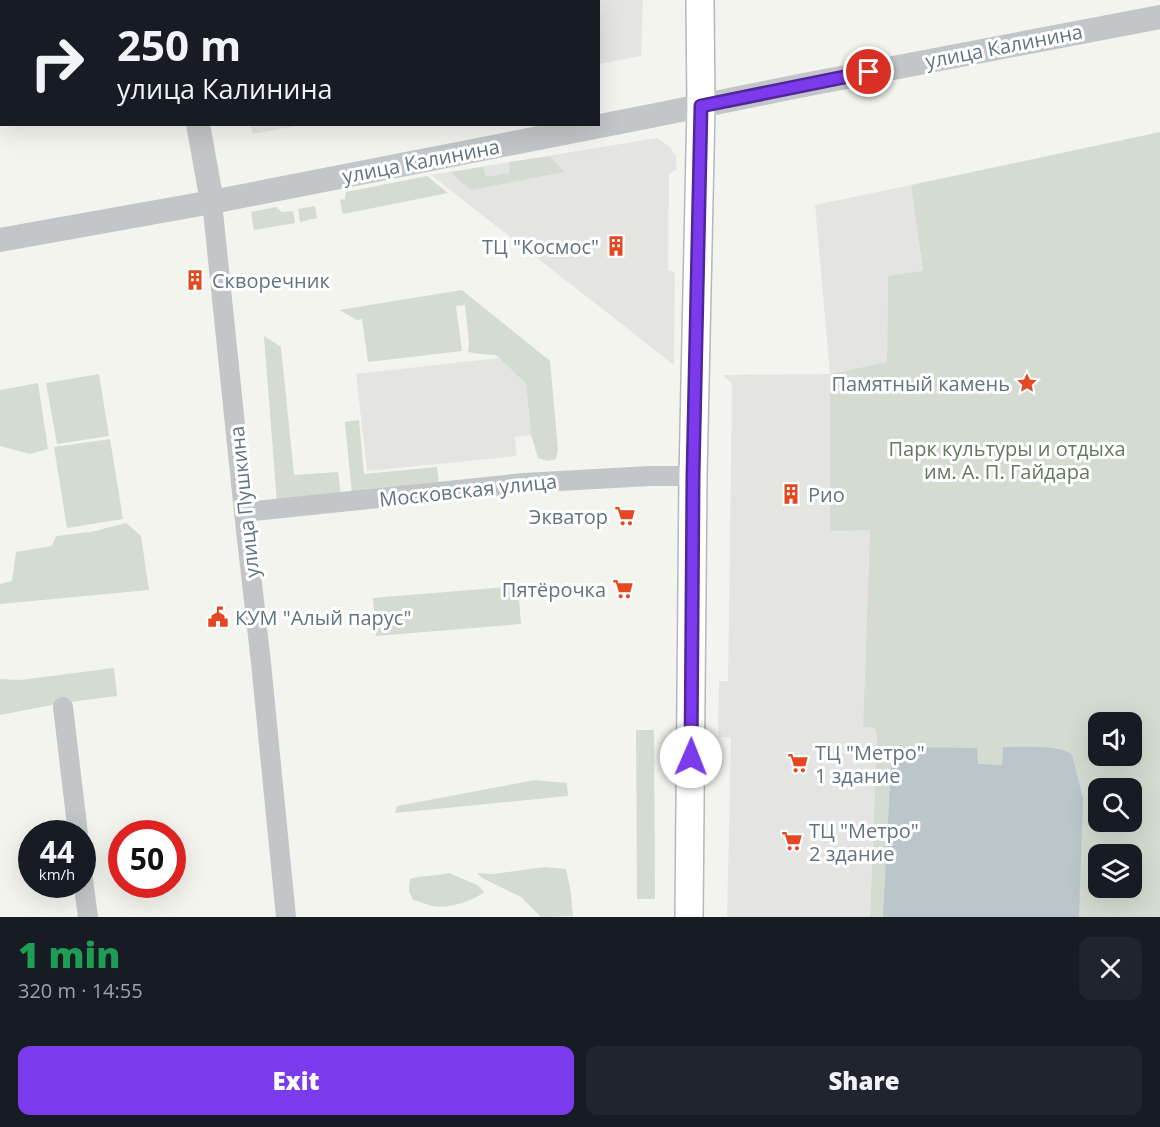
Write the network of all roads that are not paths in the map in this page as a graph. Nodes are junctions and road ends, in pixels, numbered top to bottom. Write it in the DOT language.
graph roads {
  1 [pos="700,0"];
  2 [pos="1160,17"];
  3 [pos="701,106"];
  4 [pos="198,126"];
  5 [pos="598,126"];
  6 [pos="600,126"];
  7 [pos="212,201"];
  8 [pos="0,240"];
  9 [pos="693,476"];
  10 [pos="244,512"];
  11 [pos="63,707"];
  12 [pos="76,820"];
  13 [pos="85,898"];
  14 [pos="88,917"];
  15 [pos="286,917"];
  16 [pos="689,917"];
  1 -- 3 [label="main road"];
  2 -- 3 [label="street, улица Калинина"];
  3 -- 6 [label="street, улица Калинина"];
  3 -- 9 [label="main road"];
  4 -- 7 [label="street, улица Пушкина"];
  5 -- 7 [label="street, улица Калинина"];
  7 -- 8 [label="street, улица Калинина"];
  7 -- 10 [label="street, улица Пушкина"];
  9 -- 10 [label="street, Московская улица"];
  9 -- 16 [label="main road"];
  10 -- 15 [label="street, улица Пушкина"];
  11 -- 12 [label="street"];
  13 -- 14 [label="street"];
}
